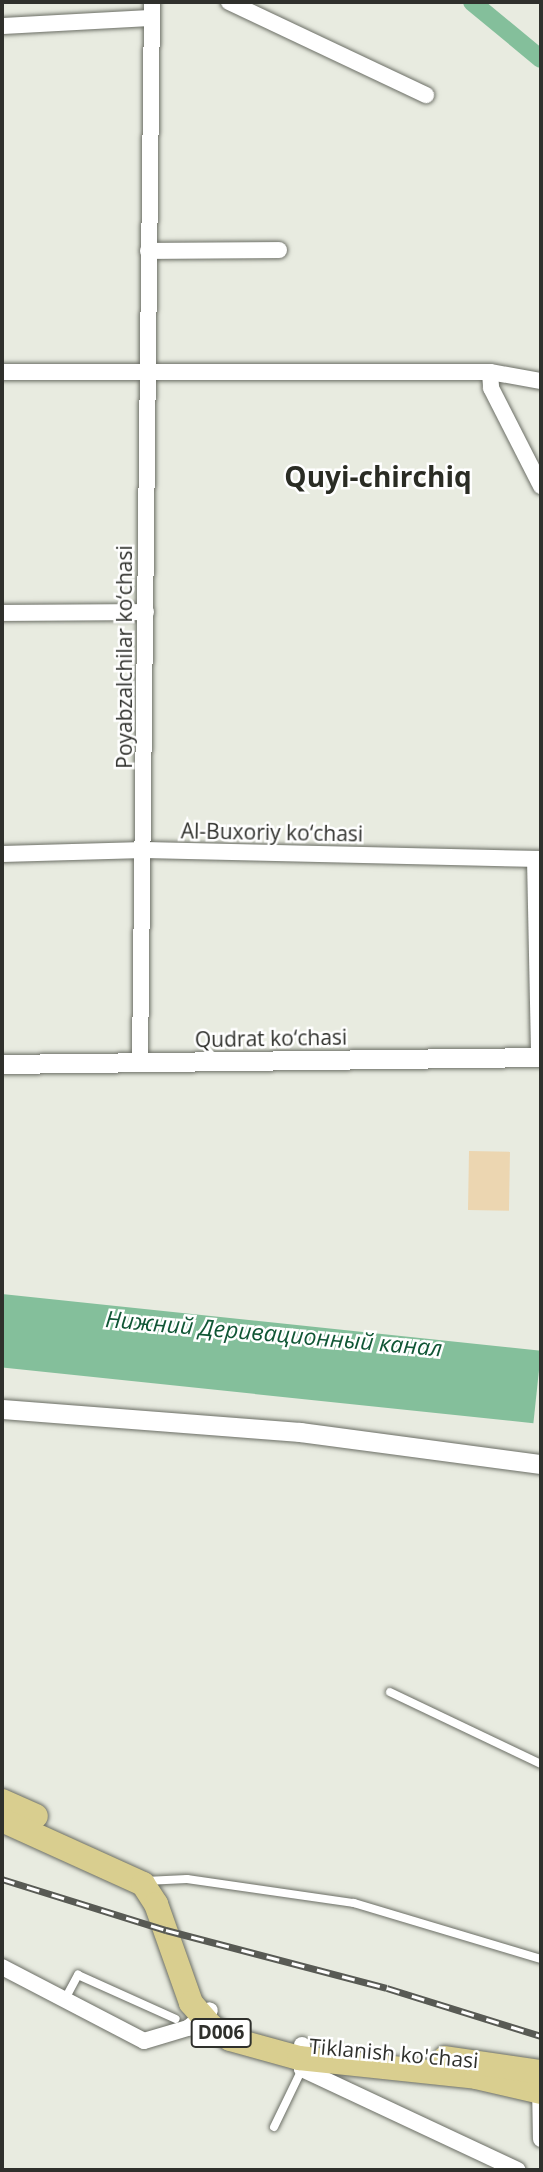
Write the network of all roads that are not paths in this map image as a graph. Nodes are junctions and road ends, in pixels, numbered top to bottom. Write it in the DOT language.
graph roads {
  1 [pos="229,2"];
  2 [pos="152,10"];
  3 [pos="2,26"];
  4 [pos="426,94"];
  5 [pos="279,250"];
  6 [pos="148,251"];
  7 [pos="147,371"];
  8 [pos="2,372"];
  9 [pos="490,372"];
  10 [pos="541,381"];
  11 [pos="541,486"];
  12 [pos="146,612"];
  13 [pos="2,613"];
  14 [pos="144,850"];
  15 [pos="2,854"];
  16 [pos="538,859"];
  17 [pos="540,1057"];
  18 [pos="140,1062"];
  19 [pos="2,1064"];
  20 [pos="2,1409"];
  21 [pos="541,1464"];
  22 [pos="390,1692"];
  23 [pos="541,1764"];
  24 [pos="2,1801"];
  25 [pos="2,1819"];
  26 [pos="146,1881"];
  27 [pos="541,1959"];
  28 [pos="2,1967"];
  29 [pos="64,2001"];
  30 [pos="207,2013"];
  31 [pos="176,2019"];
  32 [pos="301,2057"];
  33 [pos="540,2083"];
  34 [pos="274,2127"];
  35 [pos="541,2139"];
  36 [pos="509,2168"];
  1 -- 4 [label="street"];
  2 -- 3 [label="street"];
  2 -- 6 [label="street, Poyabzalchilar ko‘chasi"];
  5 -- 6 [label="street"];
  6 -- 7 [label="street, Poyabzalchilar ko‘chasi"];
  7 -- 8 [label="street"];
  7 -- 9 [label="street"];
  7 -- 12 [label="street, Poyabzalchilar ko‘chasi"];
  9 -- 10 [label="street"];
  9 -- 11 [label="street"];
  12 -- 13 [label="street"];
  12 -- 14 [label="street, Poyabzalchilar ko‘chasi"];
  14 -- 15 [label="street, Al-Buxoriy ko‘chasi"];
  14 -- 16 [label="street, Al-Buxoriy ko‘chasi"];
  14 -- 18 [label="street, Poyabzalchilar ko‘chasi"];
  16 -- 17 [label="street"];
  17 -- 18 [label="street, Qudrat ko‘chasi"];
  18 -- 19 [label="street, Qudrat ko‘chasi"];
  20 -- 21 [label="street"];
  22 -- 23 [label="lane"];
  24 -- 26 [label="main road, D006"];
  25 -- 26 [label="main road"];
  26 -- 27 [label="lane"];
  26 -- 30 [label="main road, D006"];
  28 -- 29 [label="street"];
  29 -- 30 [label="street"];
  29 -- 31 [label="lane"];
  30 -- 32 [label="main road, D006"];
  32 -- 33 [label="main road, D006"];
  32 -- 34 [label="lane"];
  32 -- 36 [label="street"];
  33 -- 35 [label="street"];
}
